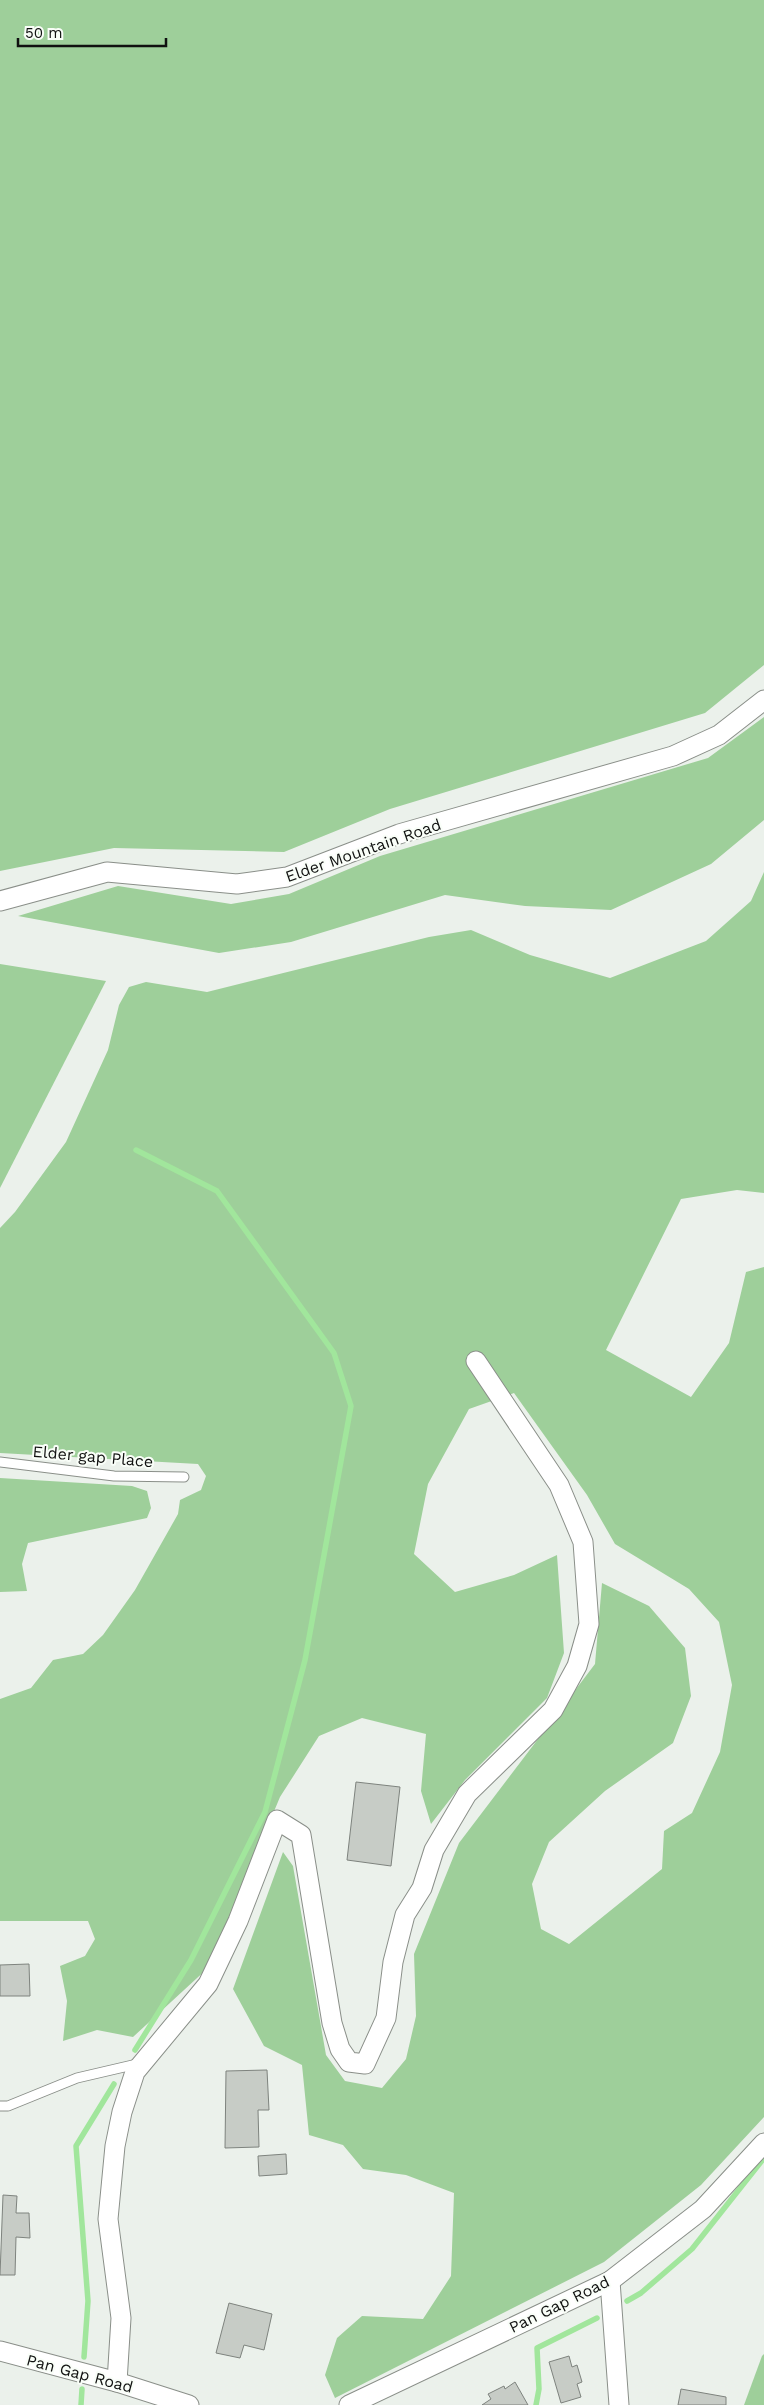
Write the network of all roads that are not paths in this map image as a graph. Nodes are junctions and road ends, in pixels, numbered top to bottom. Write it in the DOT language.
graph roads {
  1 [pos="764,700"];
  2 [pos="0,901"];
  3 [pos="476,1361"];
  4 [pos="0,1462"];
  5 [pos="184,1476"];
  6 [pos="142,2063"];
  7 [pos="0,2106"];
  8 [pos="764,2142"];
  9 [pos="610,2281"];
  10 [pos="0,2351"];
  11 [pos="117,2382"];
  12 [pos="189,2405"];
  13 [pos="349,2405"];
  14 [pos="619,2405"];
  1 -- 2 [label="street, Elder Mountain Road"];
  3 -- 6 [label="street"];
  4 -- 5 [label="lane, Elder gap Place"];
  6 -- 7 [label="lane"];
  6 -- 11 [label="street"];
  8 -- 9 [label="street, Pan Gap Road"];
  9 -- 13 [label="street, Pan Gap Road"];
  9 -- 14 [label="street"];
  10 -- 11 [label="street, Pan Gap Road"];
  11 -- 12 [label="street, Pan Gap Road"];
}
